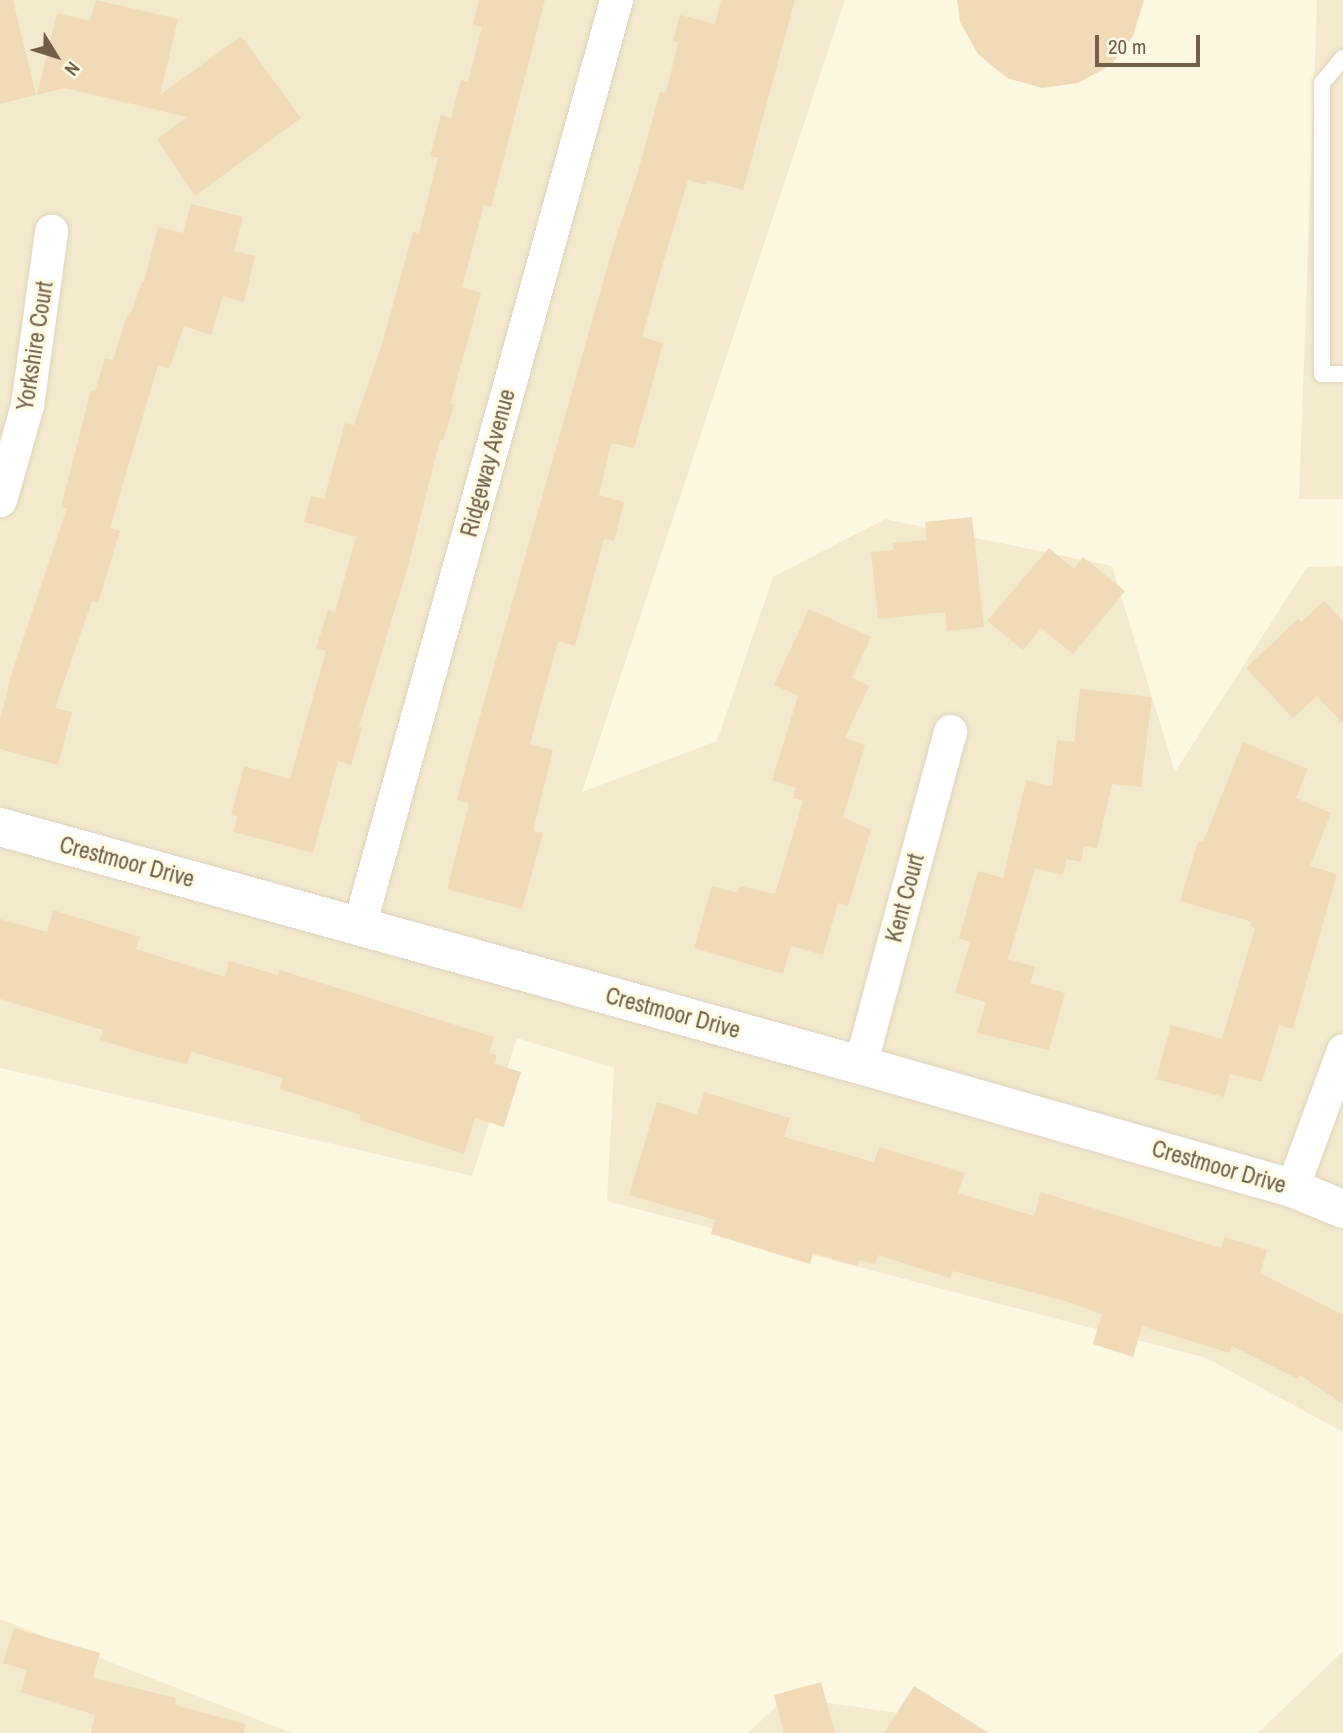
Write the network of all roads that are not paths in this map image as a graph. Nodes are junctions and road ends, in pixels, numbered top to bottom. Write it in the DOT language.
graph roads {
  1 [pos="616,0"];
  2 [pos="1343,58"];
  3 [pos="51,231"];
  4 [pos="1343,374"];
  5 [pos="0,500"];
  6 [pos="950,731"];
  7 [pos="0,827"];
  8 [pos="359,926"];
  9 [pos="1343,1050"];
  10 [pos="860,1065"];
  11 [pos="1292,1188"];
  12 [pos="1343,1209"];
  1 -- 8 [label="street, Ridgeway Avenue"];
  2 -- 4 [label="lane"];
  3 -- 5 [label="street, Yorkshire Court"];
  6 -- 10 [label="street, Kent Court"];
  7 -- 8 [label="street, Crestmoor Drive"];
  8 -- 10 [label="street, Crestmoor Drive"];
  9 -- 11 [label="street"];
  10 -- 11 [label="street, Crestmoor Drive"];
  11 -- 12 [label="street, Crestmoor Drive"];
}
